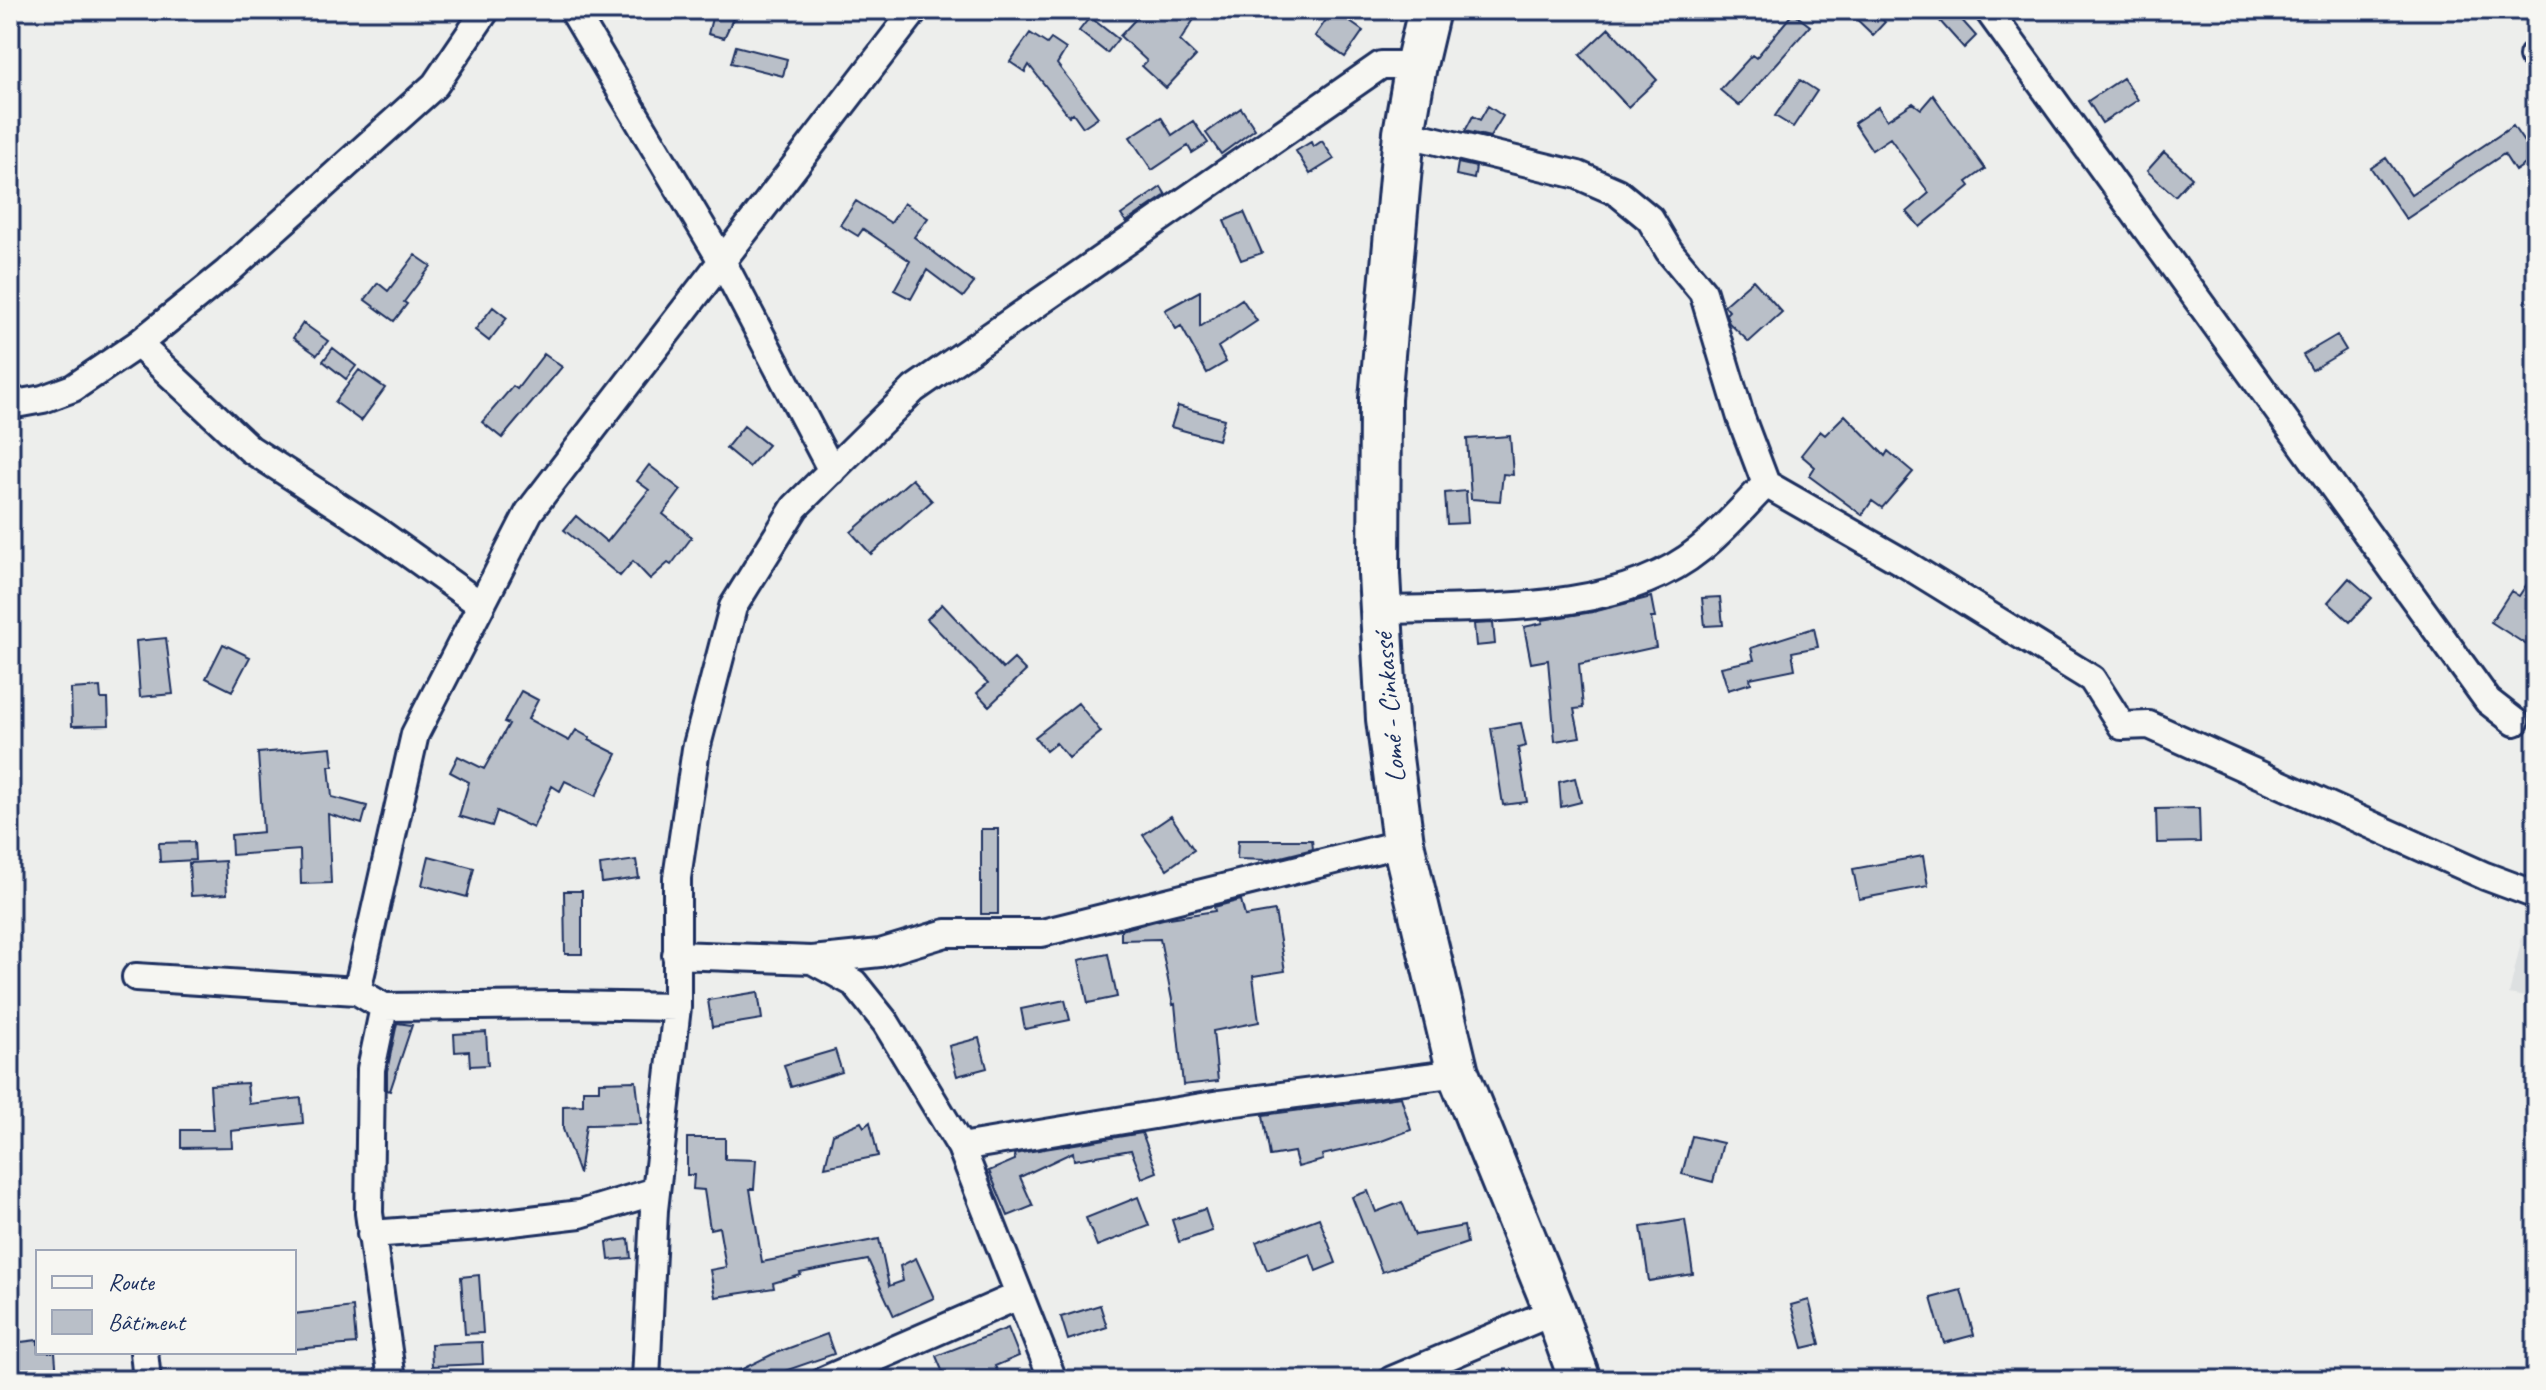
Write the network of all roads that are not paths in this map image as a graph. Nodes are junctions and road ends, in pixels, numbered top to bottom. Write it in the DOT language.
graph roads {
  1 [pos="486,10"];
  2 [pos="573,10"];
  3 [pos="915,10"];
  4 [pos="1429,10"];
  5 [pos="1988,10"];
  6 [pos="1416,65"];
  7 [pos="1404,133"];
  8 [pos="722,261"];
  9 [pos="138,344"];
  10 [pos="10,405"];
  11 [pos="832,471"];
  12 [pos="1766,484"];
  13 [pos="481,605"];
  14 [pos="1381,610"];
  15 [pos="2515,722"];
  16 [pos="1403,843"];
  17 [pos="2536,895"];
  18 [pos="676,955"];
  19 [pos="812,960"];
  20 [pos="136,977"];
  21 [pos="357,991"];
  22 [pos="384,1007"];
  23 [pos="677,1007"];
  24 [pos="1458,1073"];
  25 [pos="961,1147"];
  26 [pos="656,1191"];
  27 [pos="371,1234"];
  28 [pos="1018,1296"];
  29 [pos="1555,1311"];
  30 [pos="144,1354"];
  31 [pos="147,1380"];
  32 [pos="392,1380"];
  33 [pos="646,1380"];
  34 [pos="825,1380"];
  35 [pos="1053,1380"];
  36 [pos="1392,1380"];
  37 [pos="1580,1380"];
  1 -- 9 [label="street"];
  2 -- 8 [label="street"];
  3 -- 8 [label="street"];
  4 -- 6 [label="highway, Lomé - Cinkassé"];
  5 -- 15 [label="street"];
  6 -- 7 [label="highway, Lomé - Cinkassé"];
  6 -- 11 [label="street"];
  7 -- 12 [label="street"];
  7 -- 14 [label="highway, Lomé - Cinkassé"];
  8 -- 11 [label="street"];
  8 -- 13 [label="street"];
  9 -- 10 [label="street"];
  9 -- 13 [label="street"];
  11 -- 18 [label="street"];
  12 -- 14 [label="street"];
  12 -- 17 [label="street"];
  13 -- 21 [label="street"];
  14 -- 16 [label="highway, Lomé - Cinkassé"];
  16 -- 19 [label="street"];
  16 -- 24 [label="highway, Lomé - Cinkassé"];
  18 -- 19 [label="street"];
  18 -- 23 [label="street"];
  19 -- 25 [label="street"];
  20 -- 21 [label="street"];
  21 -- 22 [label="street"];
  22 -- 23 [label="street"];
  22 -- 27 [label="street"];
  23 -- 26 [label="street"];
  24 -- 25 [label="street"];
  24 -- 29 [label="highway, Lomé - Cinkassé"];
  25 -- 28 [label="street"];
  26 -- 27 [label="street"];
  26 -- 33 [label="street"];
  27 -- 32 [label="street"];
  28 -- 34 [label="street"];
  28 -- 35 [label="street"];
  29 -- 36 [label="street"];
  29 -- 37 [label="highway, Lomé - Cinkassé"];
  30 -- 31 [label="street"];
}
